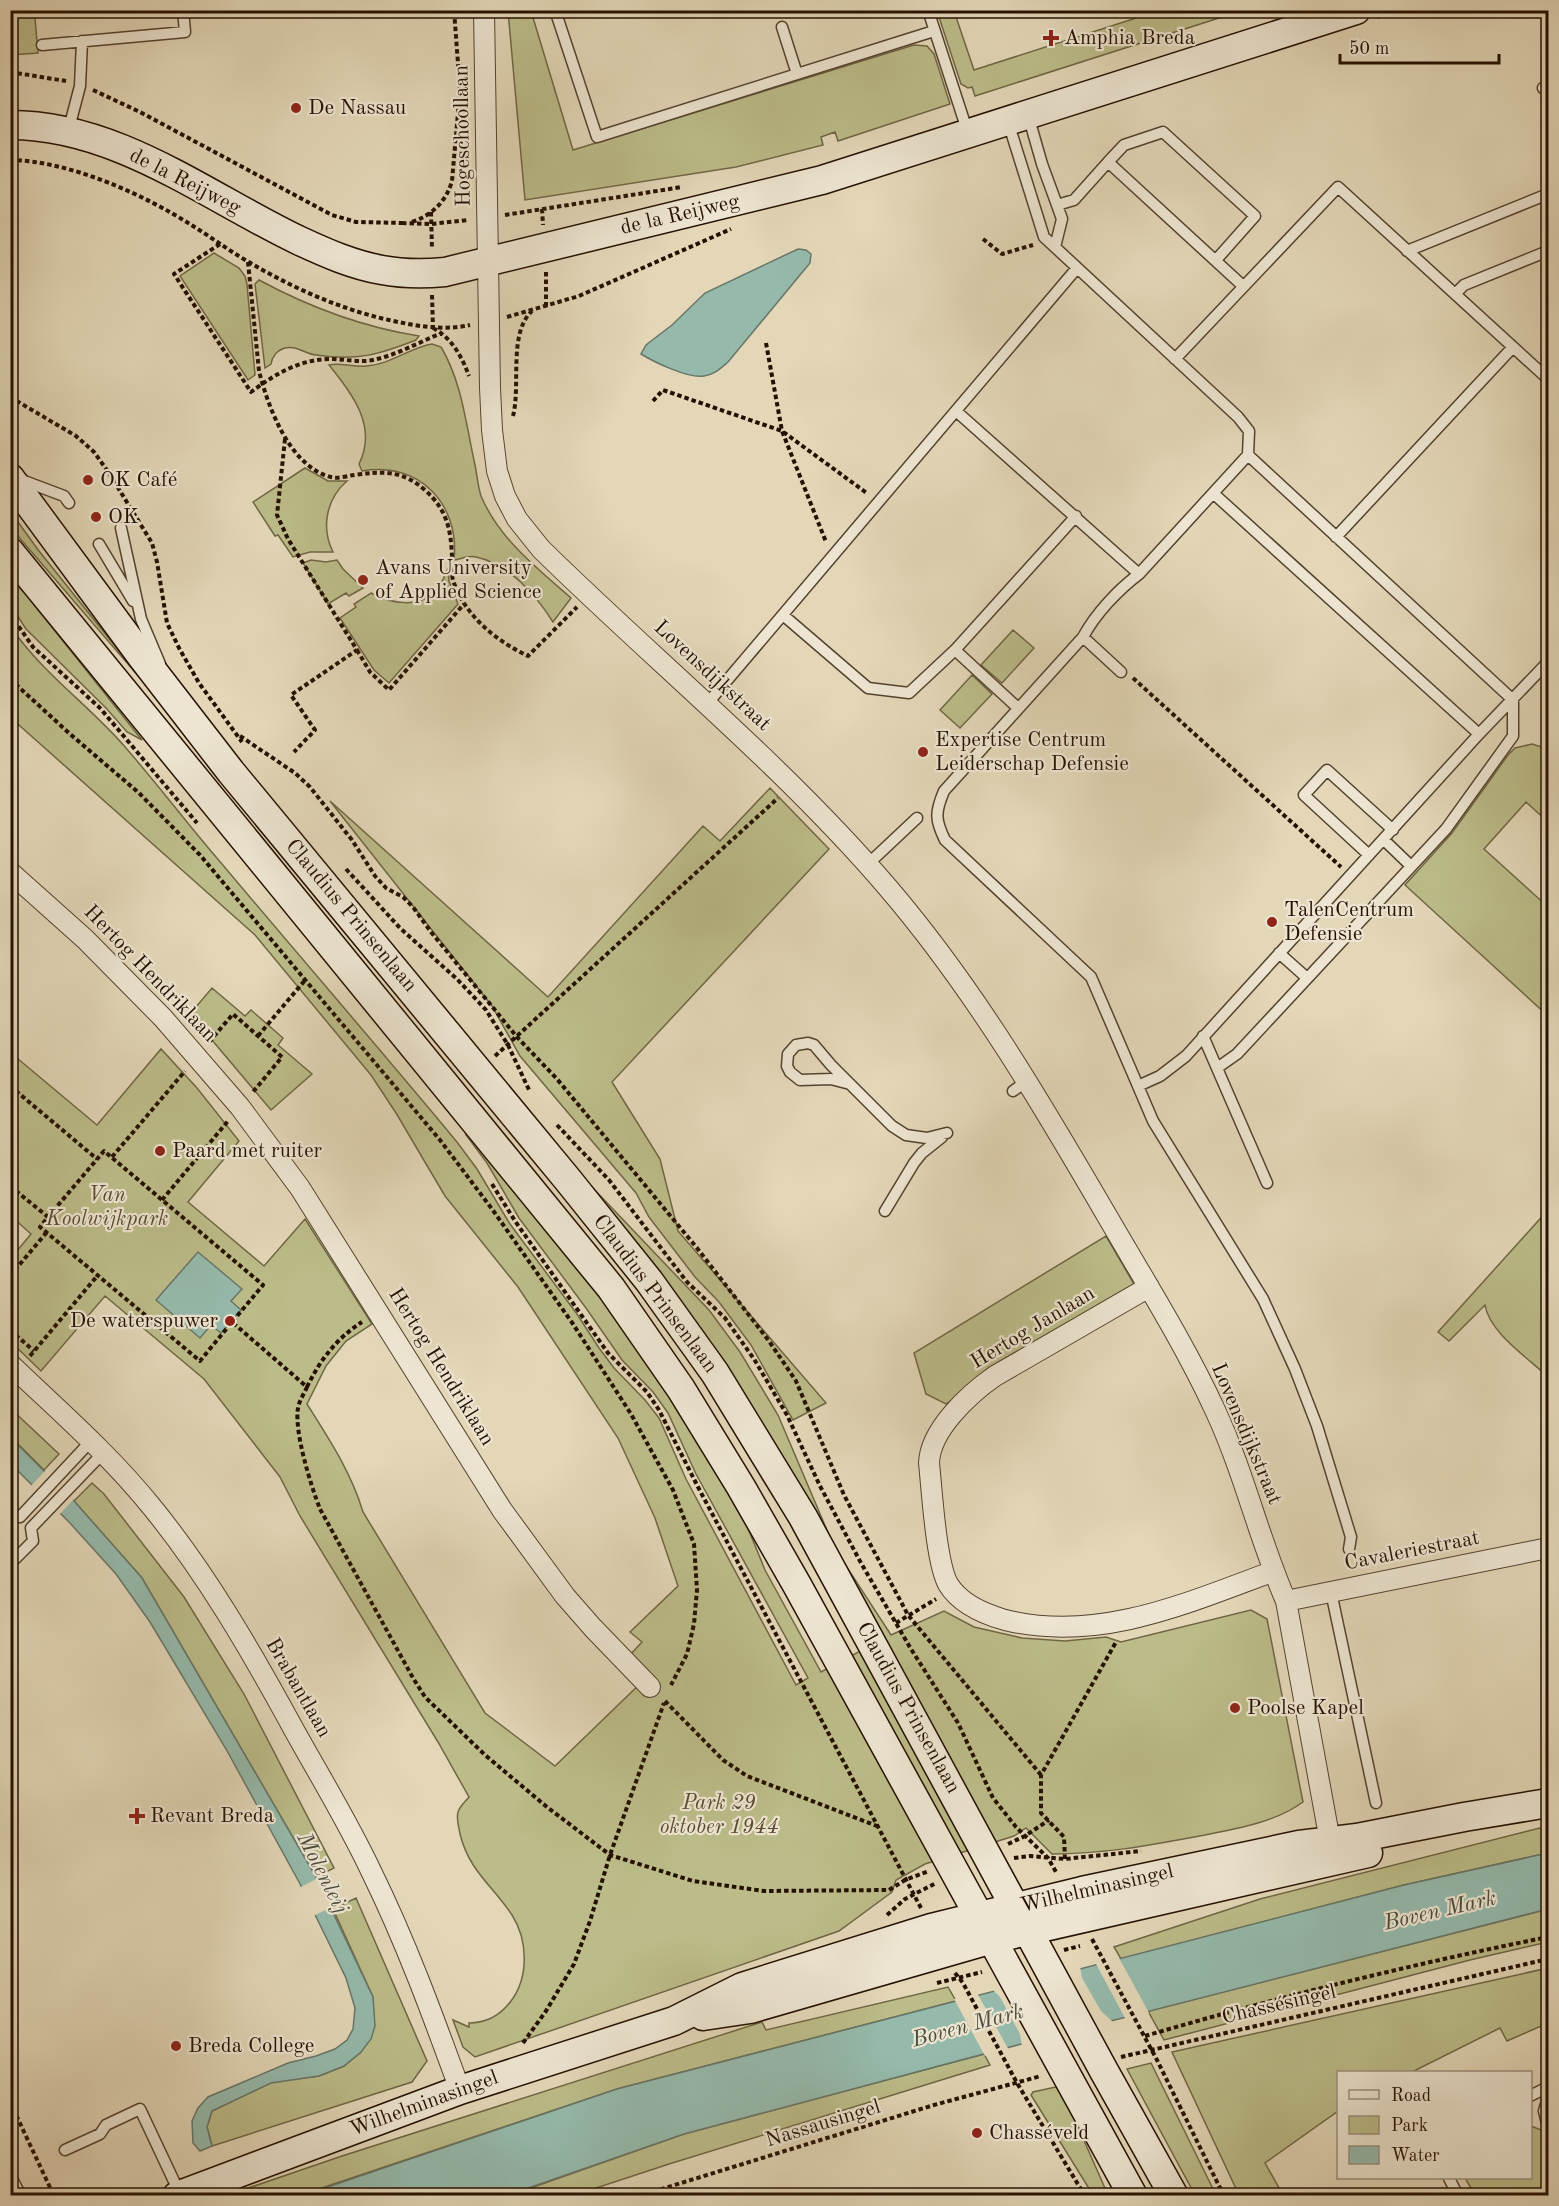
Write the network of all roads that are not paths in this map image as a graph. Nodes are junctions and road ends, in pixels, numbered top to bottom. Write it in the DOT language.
graph roads {
  1 [pos="183,10"];
  2 [pos="484,10"];
  3 [pos="555,10"];
  4 [pos="928,10"];
  5 [pos="1356,10"];
  6 [pos="782,27"];
  7 [pos="934,31"];
  8 [pos="82,41"];
  9 [pos="42,45"];
  10 [pos="797,74"];
  11 [pos="1018,118"];
  12 [pos="10,125"];
  13 [pos="68,132"];
  14 [pos="969,134"];
  15 [pos="1108,162"];
  16 [pos="1548,194"];
  17 [pos="1057,205"];
  18 [pos="1049,241"];
  19 [pos="1407,251"];
  20 [pos="1548,251"];
  21 [pos="1216,260"];
  22 [pos="488,261"];
  23 [pos="1077,268"];
  24 [pos="1243,286"];
  25 [pos="1455,294"];
  26 [pos="1513,347"];
  27 [pos="1175,359"];
  28 [pos="1548,380"];
  29 [pos="956,411"];
  30 [pos="1248,454"];
  31 [pos="10,476"];
  32 [pos="1213,492"];
  33 [pos="69,503"];
  34 [pos="1076,516"];
  35 [pos="121,528"];
  36 [pos="1336,537"];
  37 [pos="99,544"];
  38 [pos="10,552"];
  39 [pos="1139,574"];
  40 [pos="138,609"];
  41 [pos="783,615"];
  42 [pos="1083,637"];
  43 [pos="955,650"];
  44 [pos="1548,662"];
  45 [pos="1121,672"];
  46 [pos="172,696"];
  47 [pos="1513,700"];
  48 [pos="707,705"];
  49 [pos="1018,708"];
  50 [pos="1479,734"];
  51 [pos="917,818"];
  52 [pos="1393,830"];
  53 [pos="1384,840"];
  54 [pos="1369,855"];
  55 [pos="867,865"];
  56 [pos="1412,866"];
  57 [pos="10,872"];
  58 [pos="1279,952"];
  59 [pos="1307,978"];
  60 [pos="1203,1036"];
  61 [pos="1217,1068"];
  62 [pos="850,1084"];
  63 [pos="1138,1086"];
  64 [pos="1268,1183"];
  65 [pos="885,1212"];
  66 [pos="1149,1287"];
  67 [pos="14,1367"];
  68 [pos="97,1447"];
  69 [pos="15,1517"];
  70 [pos="31,1528"];
  71 [pos="1548,1548"];
  72 [pos="1349,1549"];
  73 [pos="10,1564"];
  74 [pos="1274,1571"];
  75 [pos="1331,1592"];
  76 [pos="1286,1601"];
  77 [pos="650,1687"];
  78 [pos="1376,1803"];
  79 [pos="1540,1805"];
  80 [pos="1330,1841"];
  81 [pos="1022,1919"];
  82 [pos="985,1928"];
  83 [pos="460,2090"];
  84 [pos="1546,2093"];
  85 [pos="1548,2127"];
  86 [pos="65,2150"];
  87 [pos="10,2175"];
  88 [pos="1450,2179"];
  89 [pos="179,2195"];
  90 [pos="21,2196"];
  91 [pos="1133,2196"];
  92 [pos="1174,2196"];
  93 [pos="1458,2196"];
  1 -- 8 [label="lane"];
  2 -- 22 [label="street, Hogeschoollaan"];
  3 -- 10 [label="lane"];
  4 -- 7 [label="lane"];
  5 -- 11 [label="main road, de la Reijweg"];
  6 -- 10 [label="lane"];
  7 -- 10 [label="lane"];
  7 -- 14 [label="lane"];
  8 -- 9 [label="lane"];
  8 -- 13 [label="lane"];
  11 -- 14 [label="main road, de la Reijweg"];
  11 -- 17 [label="lane"];
  11 -- 18 [label="lane"];
  12 -- 13 [label="main road, de la Reijweg"];
  13 -- 22 [label="main road, de la Reijweg"];
  14 -- 22 [label="main road, de la Reijweg"];
  15 -- 17 [label="lane"];
  15 -- 21 [label="lane"];
  15 -- 21 [label="lane"];
  16 -- 19 [label="lane"];
  17 -- 18 [label="lane"];
  18 -- 23 [label="lane"];
  19 -- 24 [label="lane"];
  19 -- 25 [label="lane"];
  20 -- 25 [label="lane"];
  21 -- 24 [label="lane"];
  22 -- 48 [label="street, Lovensdijkstraat"];
  23 -- 27 [label="lane"];
  23 -- 29 [label="lane"];
  24 -- 27 [label="lane"];
  25 -- 26 [label="lane"];
  26 -- 28 [label="lane"];
  26 -- 36 [label="lane"];
  27 -- 30 [label="lane"];
  29 -- 34 [label="lane"];
  29 -- 41 [label="lane"];
  30 -- 32 [label="lane"];
  30 -- 36 [label="lane"];
  31 -- 33 [label="lane"];
  31 -- 46 [label="main road, Claudius Prinsenlaan"];
  32 -- 39 [label="lane"];
  32 -- 50 [label="lane"];
  34 -- 39 [label="lane"];
  34 -- 43 [label="lane"];
  35 -- 40 [label="lane"];
  36 -- 47 [label="lane"];
  37 -- 40 [label="lane"];
  38 -- 82 [label="main road, Claudius Prinsenlaan"];
  39 -- 42 [label="lane"];
  40 -- 46 [label="lane"];
  41 -- 43 [label="lane"];
  41 -- 48 [label="lane"];
  42 -- 45 [label="lane"];
  42 -- 49 [label="lane"];
  43 -- 49 [label="lane"];
  44 -- 47 [label="lane"];
  46 -- 81 [label="main road, Claudius Prinsenlaan"];
  47 -- 50 [label="lane"];
  47 -- 56 [label="lane"];
  48 -- 55 [label="street, Lovensdijkstraat"];
  49 -- 63 [label="lane"];
  50 -- 52 [label="lane"];
  51 -- 55 [label="lane"];
  52 -- 53 [label="lane"];
  52 -- 54 [label="lane"];
  53 -- 54 [label="lane"];
  53 -- 56 [label="lane"];
  54 -- 58 [label="lane"];
  55 -- 66 [label="street, Lovensdijkstraat"];
  56 -- 59 [label="lane"];
  57 -- 77 [label="street, Hertog Hendriklaan"];
  58 -- 59 [label="lane"];
  58 -- 60 [label="lane"];
  59 -- 61 [label="lane"];
  60 -- 61 [label="lane"];
  60 -- 63 [label="lane"];
  61 -- 64 [label="lane"];
  62 -- 62 [label="lane"];
  62 -- 65 [label="lane"];
  63 -- 72 [label="lane"];
  66 -- 74 [label="street, Lovensdijkstraat"];
  66 -- 74 [label="street, Hertog Janlaan"];
  67 -- 68 [label="street, Brabantlaan"];
  68 -- 69 [label="lane"];
  68 -- 70 [label="lane"];
  68 -- 83 [label="street, Brabantlaan"];
  69 -- 70 [label="lane"];
  70 -- 73 [label="lane"];
  71 -- 75 [label="street, Cavaleriestraat"];
  74 -- 76 [label="street, Lovensdijkstraat"];
  75 -- 76 [label="street, Cavaleriestraat"];
  75 -- 78 [label="lane"];
  76 -- 80 [label="street, Lovensdijkstraat"];
  79 -- 80 [label="main road, Wilhelminasingel"];
  79 -- 81 [label="main road, Wilhelminasingel"];
  80 -- 81 [label="main road, Wilhelminasingel"];
  81 -- 82 [label="main road, Wilhelminasingel"];
  81 -- 92 [label="main road, Claudius Prinsenlaan"];
  82 -- 83 [label="main road, Wilhelminasingel"];
  82 -- 91 [label="main road, Claudius Prinsenlaan"];
  83 -- 89 [label="main road, Wilhelminasingel"];
  84 -- 85 [label="lane"];
  86 -- 89 [label="lane"];
  87 -- 90 [label="lane"];
  88 -- 93 [label="lane"];
}
